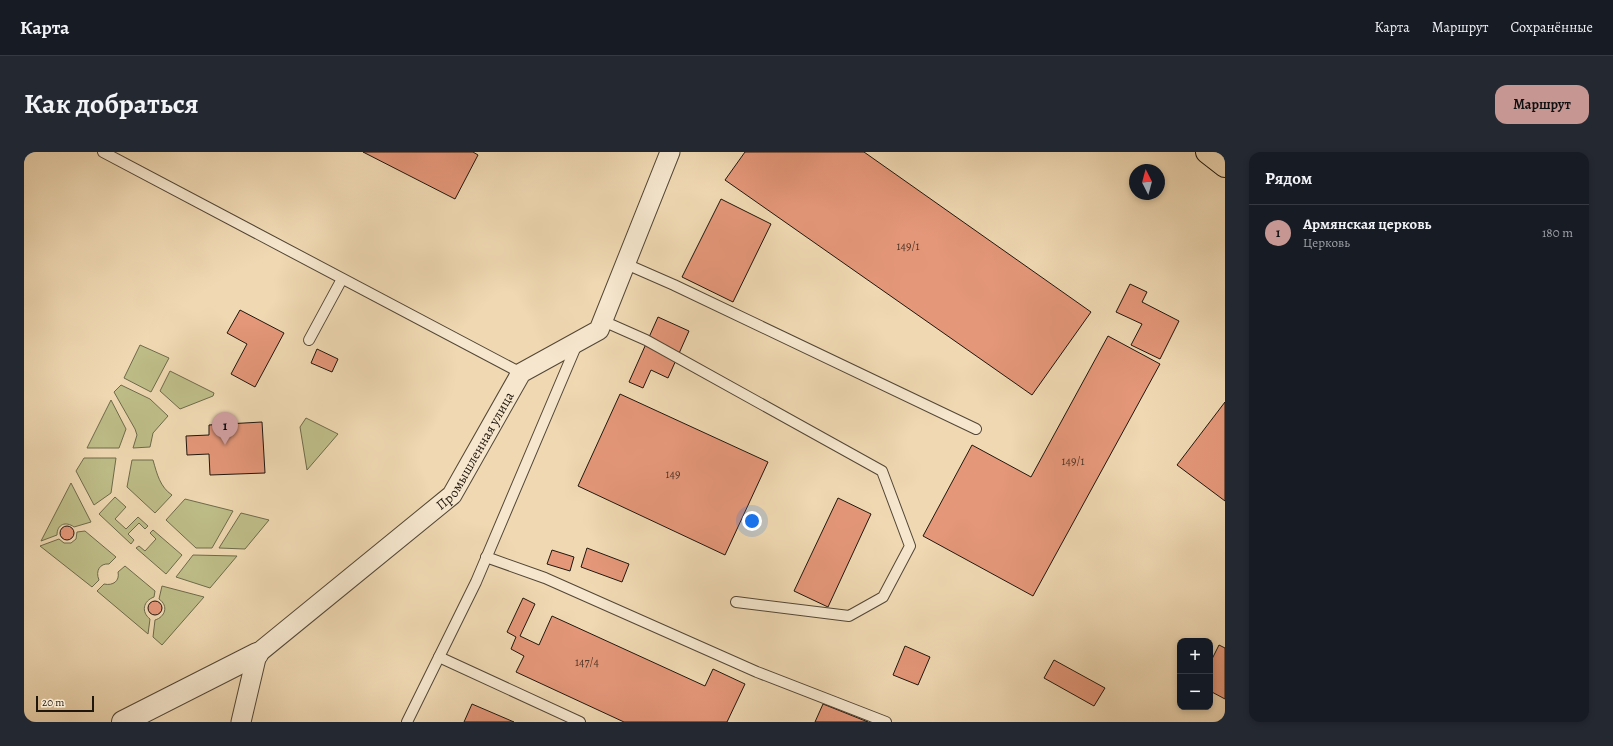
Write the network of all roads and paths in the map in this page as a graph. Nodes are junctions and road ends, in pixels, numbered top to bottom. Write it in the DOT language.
graph roads {
  1 [pos="103,152"];
  2 [pos="670,152"];
  3 [pos="1207,152"];
  4 [pos="1225,166"];
  5 [pos="626,264"];
  6 [pos="342,279"];
  7 [pos="603,321"];
  8 [pos="309,340"];
  9 [pos="578,342"];
  10 [pos="520,373"];
  11 [pos="976,429"];
  12 [pos="486,557"];
  13 [pos="736,602"];
  14 [pos="257,654"];
  15 [pos="439,657"];
  16 [pos="123,722"];
  17 [pos="241,722"];
  18 [pos="407,722"];
  19 [pos="580,722"];
  20 [pos="886,722"];
  1 -- 6 [label="lane"];
  2 -- 5 [label="street"];
  3 -- 4 [label="main road"];
  5 -- 7 [label="street"];
  5 -- 11 [label="lane"];
  6 -- 8 [label="lane"];
  6 -- 10 [label="lane"];
  7 -- 9 [label="street"];
  7 -- 13 [label="lane"];
  9 -- 10 [label="street"];
  9 -- 12 [label="lane"];
  10 -- 14 [label="street, Промышленная улица"];
  12 -- 15 [label="lane"];
  12 -- 20 [label="lane"];
  14 -- 16 [label="street"];
  14 -- 17 [label="street"];
  15 -- 18 [label="lane"];
  15 -- 19 [label="lane"];
}
